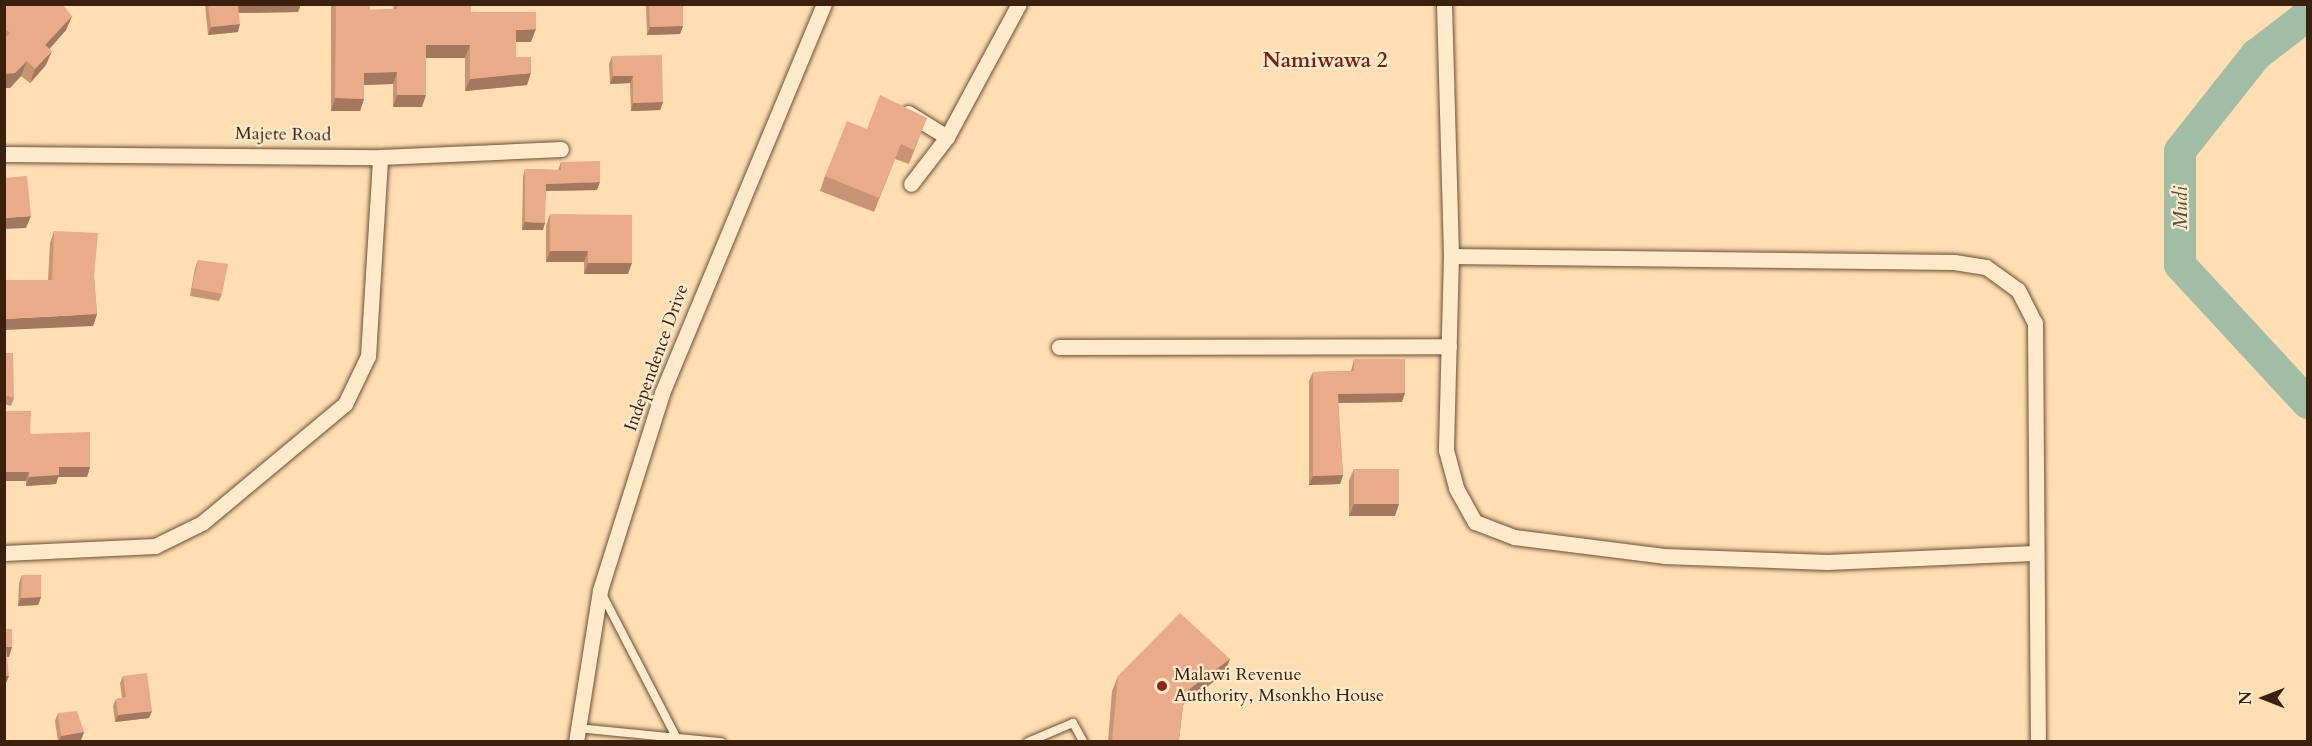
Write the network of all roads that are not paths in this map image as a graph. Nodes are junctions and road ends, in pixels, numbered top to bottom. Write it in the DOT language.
graph roads {
  1 [pos="824,4"];
  2 [pos="1019,4"];
  3 [pos="1444,4"];
  4 [pos="898,107"];
  5 [pos="947,138"];
  6 [pos="561,149"];
  7 [pos="4,154"];
  8 [pos="380,157"];
  9 [pos="911,184"];
  10 [pos="1451,256"];
  11 [pos="1449,346"];
  12 [pos="1059,347"];
  13 [pos="2034,553"];
  14 [pos="4,554"];
  15 [pos="600,590"];
  16 [pos="577,735"];
  17 [pos="676,737"];
  18 [pos="721,741"];
  19 [pos="1028,741"];
  20 [pos="1083,741"];
  21 [pos="2038,741"];
  1 -- 15 [label="street, Independence Drive"];
  2 -- 5 [label="street"];
  3 -- 10 [label="street"];
  4 -- 5 [label="street"];
  5 -- 9 [label="street"];
  6 -- 8 [label="street, Majete Road"];
  7 -- 8 [label="street, Majete Road"];
  8 -- 14 [label="street"];
  10 -- 11 [label="street"];
  10 -- 13 [label="street"];
  11 -- 12 [label="street"];
  11 -- 13 [label="street"];
  13 -- 21 [label="street"];
  15 -- 16 [label="street, Independence Drive"];
  15 -- 17 [label="lane"];
  16 -- 17 [label="lane"];
  17 -- 18 [label="lane"];
  19 -- 20 [label="lane"];
}
